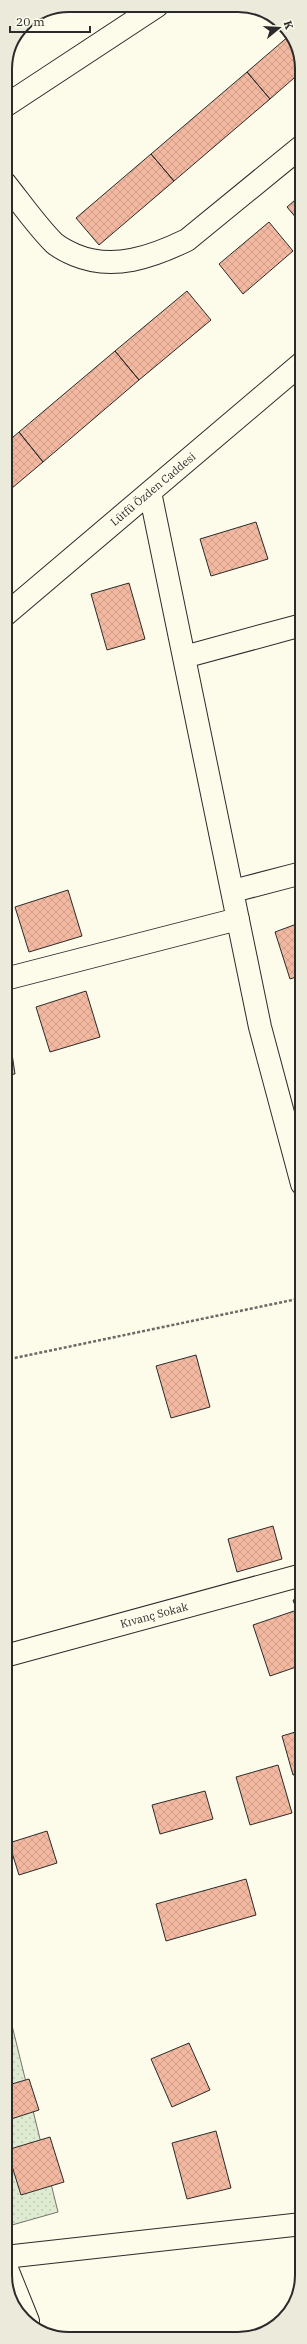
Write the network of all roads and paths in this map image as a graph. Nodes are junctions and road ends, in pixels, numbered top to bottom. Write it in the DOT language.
graph roads {
  1 [pos="148,12"];
  2 [pos="12,101"];
  3 [pos="295,152"];
  4 [pos="12,192"];
  5 [pos="295,369"];
  6 [pos="150,492"];
  7 [pos="12,609"];
  8 [pos="295,627"];
  9 [pos="184,657"];
  10 [pos="295,875"];
  11 [pos="233,891"];
  12 [pos="238,919"];
  13 [pos="12,977"];
  14 [pos="295,1158"];
  15 [pos="295,1299"];
  16 [pos="12,1359"];
  17 [pos="295,1577"];
  18 [pos="12,1654"];
  19 [pos="295,2225"];
  20 [pos="12,2256"];
  21 [pos="13,2284"];
  22 [pos="22,2307"];
  1 -- 2 [label="street"];
  3 -- 4 [label="street"];
  5 -- 6 [label="street, Lütfü Özden Caddesi"];
  6 -- 7 [label="street, Lütfü Özden Caddesi"];
  6 -- 9 [label="street"];
  8 -- 9 [label="street"];
  9 -- 11 [label="street"];
  10 -- 11 [label="street"];
  11 -- 12 [label="street"];
  12 -- 13 [label="street"];
  12 -- 14 [label="street"];
  15 -- 16 [label="path"];
  17 -- 18 [label="street, Kıvanç Sokak"];
  19 -- 20 [label="street"];
  21 -- 22 [label="street"];
}
